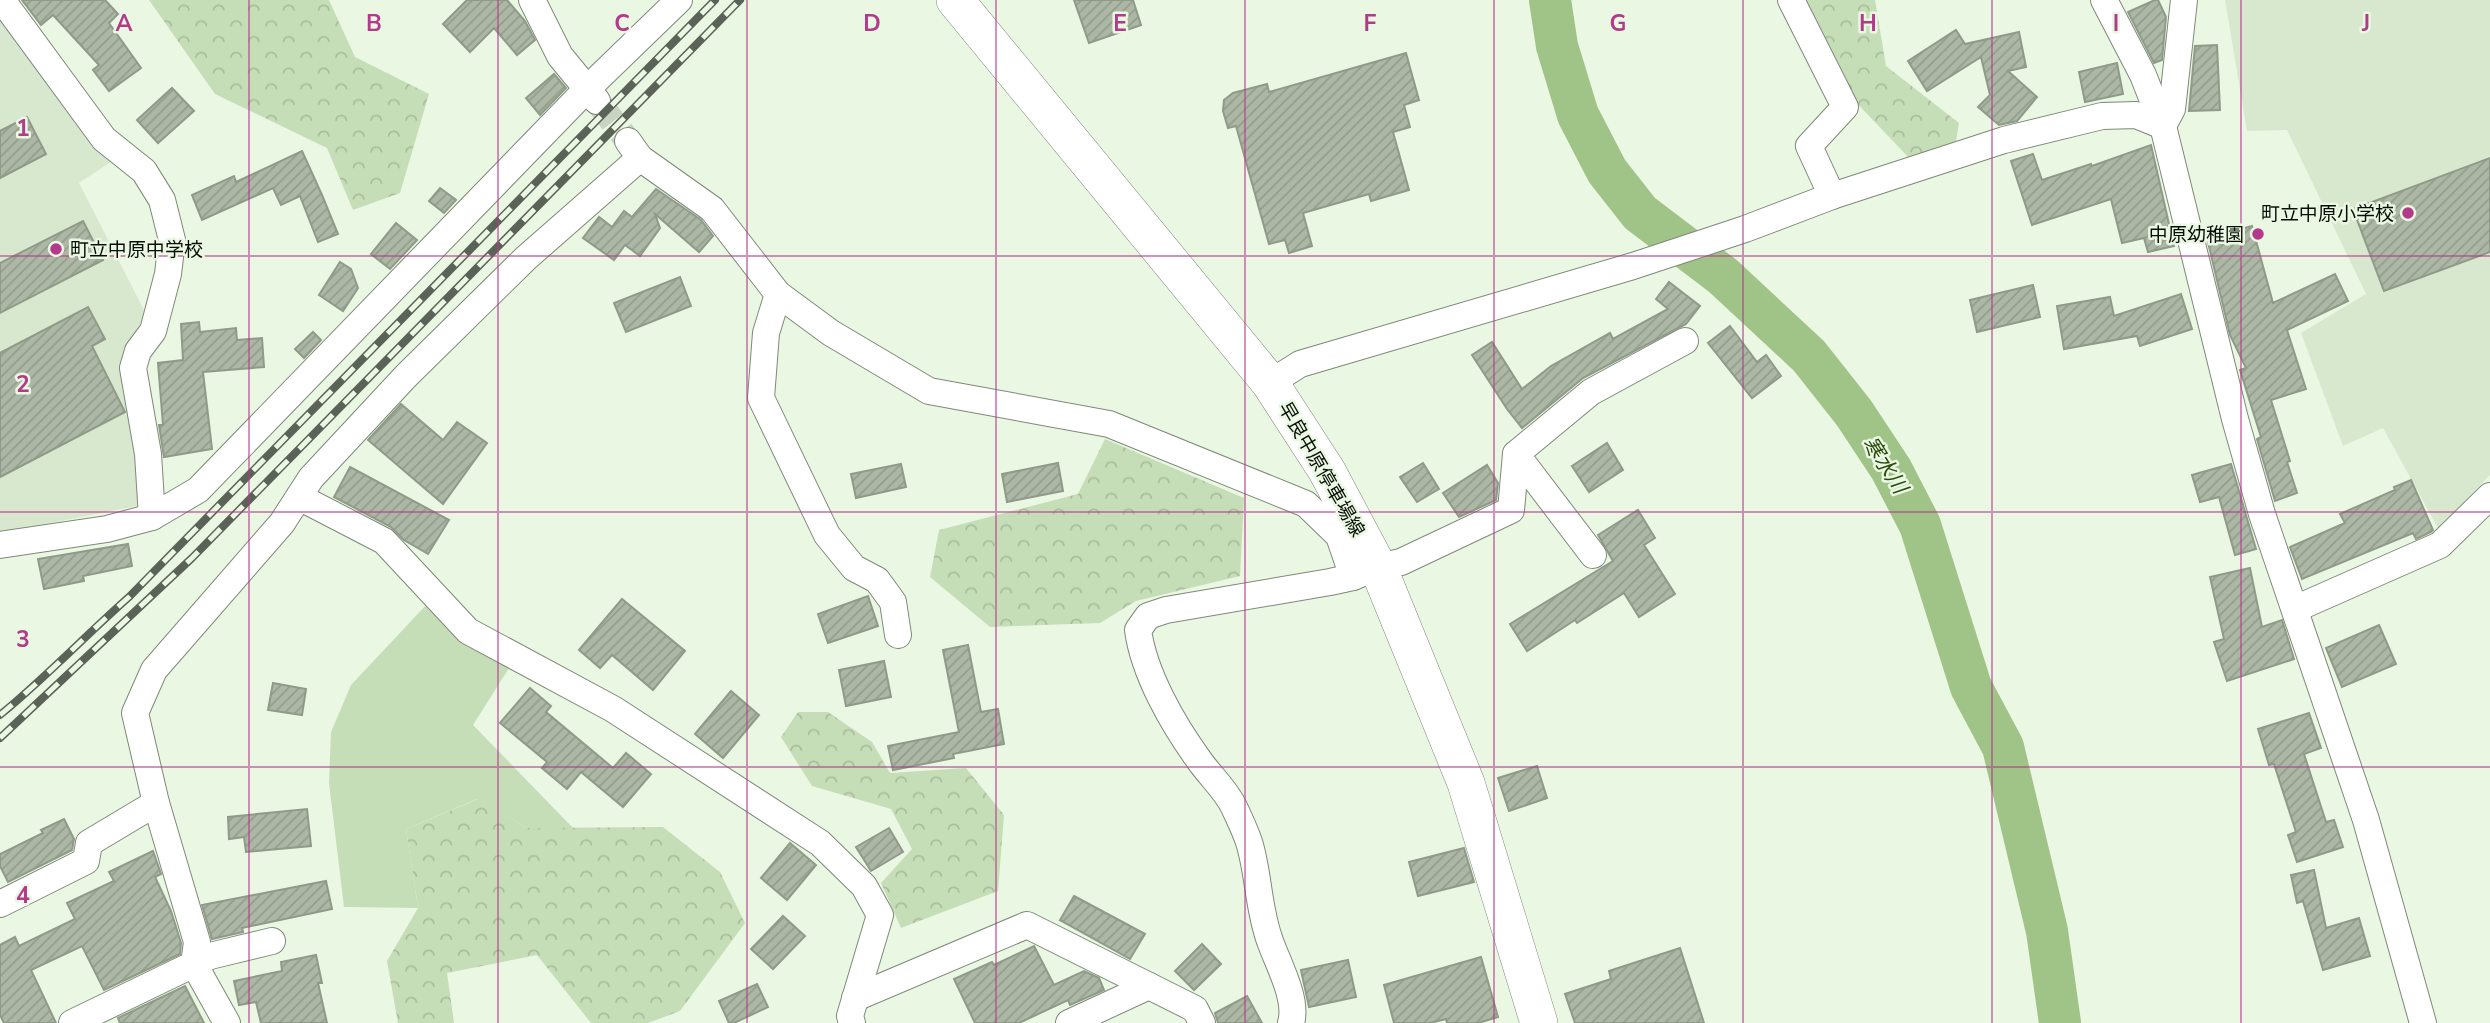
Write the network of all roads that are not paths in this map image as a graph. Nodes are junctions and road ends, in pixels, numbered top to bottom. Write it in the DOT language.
graph roads {
  1 [pos="2,0"];
  2 [pos="532,0"];
  3 [pos="679,0"];
  4 [pos="955,0"];
  5 [pos="1791,0"];
  6 [pos="2104,0"];
  7 [pos="2184,0"];
  8 [pos="592,96"];
  9 [pos="2163,126"];
  10 [pos="1832,196"];
  11 [pos="778,294"];
  12 [pos="1685,341"];
  13 [pos="1270,383"];
  14 [pos="1517,454"];
  15 [pos="2490,496"];
  16 [pos="299,497"];
  17 [pos="152,517"];
  18 [pos="0,545"];
  19 [pos="1593,555"];
  20 [pos="1366,572"];
  21 [pos="2294,609"];
  22 [pos="898,635"];
  23 [pos="156,803"];
  24 [pos="0,904"];
  25 [pos="272,941"];
  26 [pos="194,964"];
  27 [pos="1149,986"];
  28 [pos="854,1010"];
  29 [pos="72,1023"];
  30 [pos="227,1023"];
  31 [pos="1069,1023"];
  32 [pos="1202,1023"];
  33 [pos="1292,1023"];
  34 [pos="1539,1023"];
  35 [pos="2423,1023"];
  1 -- 17 [label="street"];
  2 -- 8 [label="street"];
  3 -- 8 [label="street"];
  4 -- 13 [label="main road, 早良中原停車場線"];
  5 -- 10 [label="street"];
  6 -- 9 [label="street"];
  7 -- 9 [label="street"];
  8 -- 17 [label="street"];
  9 -- 10 [label="street"];
  9 -- 21 [label="street"];
  10 -- 13 [label="street"];
  11 -- 16 [label="street"];
  11 -- 20 [label="street"];
  11 -- 22 [label="street"];
  12 -- 14 [label="street"];
  13 -- 20 [label="main road, 早良中原停車場線"];
  14 -- 19 [label="street"];
  14 -- 20 [label="street"];
  15 -- 21 [label="street"];
  16 -- 23 [label="street"];
  16 -- 28 [label="street"];
  17 -- 18 [label="street"];
  20 -- 33 [label="street"];
  20 -- 34 [label="main road, 早良中原停車場線"];
  21 -- 35 [label="street"];
  23 -- 24 [label="street"];
  23 -- 26 [label="street"];
  25 -- 26 [label="street"];
  26 -- 29 [label="street"];
  26 -- 30 [label="street"];
  27 -- 28 [label="street"];
  27 -- 31 [label="street"];
  27 -- 32 [label="street"];
}
